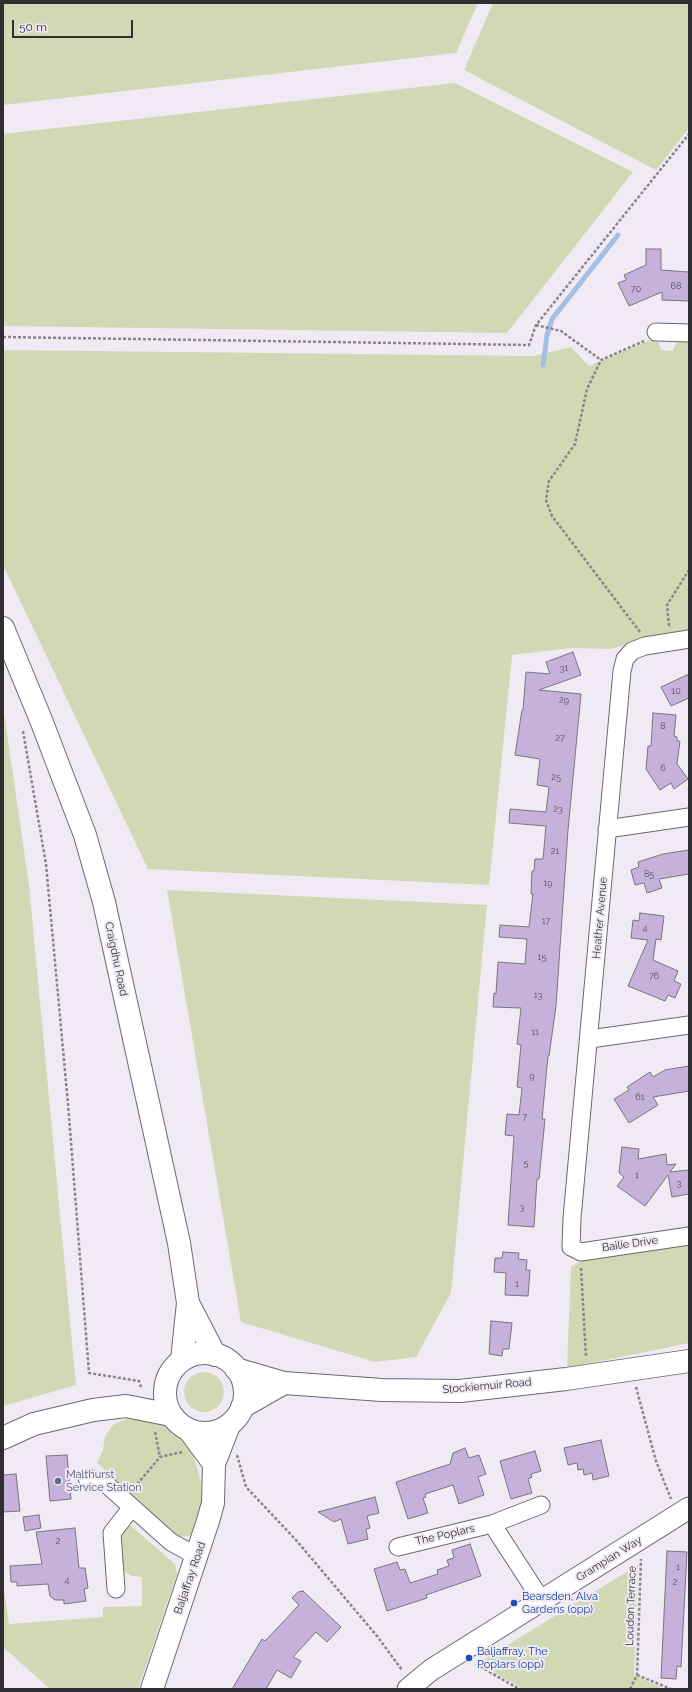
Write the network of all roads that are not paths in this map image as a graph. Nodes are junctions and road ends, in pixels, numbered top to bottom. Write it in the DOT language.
graph roads {
  1 [pos="656,332"];
  2 [pos="689,333"];
  3 [pos="3,628"];
  4 [pos="689,639"];
  5 [pos="689,817"];
  6 [pos="607,829"];
  7 [pos="689,1025"];
  8 [pos="590,1039"];
  9 [pos="689,1236"];
  10 [pos="576,1249"];
  11 [pos="188,1303"];
  12 [pos="215,1355"];
  13 [pos="182,1360"];
  14 [pos="689,1361"];
  15 [pos="236,1369"];
  16 [pos="166,1382"];
  17 [pos="284,1383"];
  18 [pos="126,1406"];
  19 [pos="242,1407"];
  20 [pos="163,1421"];
  21 [pos="229,1425"];
  22 [pos="189,1430"];
  23 [pos="3,1438"];
  24 [pos="214,1464"];
  25 [pos="87,1478"];
  26 [pos="541,1504"];
  27 [pos="132,1507"];
  28 [pos="683,1511"];
  29 [pos="492,1524"];
  30 [pos="398,1546"];
  31 [pos="198,1555"];
  32 [pos="116,1589"];
  33 [pos="542,1601"];
  34 [pos="413,1688"];
  35 [pos="152,1689"];
  1 -- 2 [label="street"];
  3 -- 11 [label="main road, Craigdhu Road"];
  4 -- 6 [label="street, Heather Avenue"];
  5 -- 6 [label="street"];
  6 -- 8 [label="street, Heather Avenue"];
  7 -- 8 [label="street"];
  8 -- 10 [label="street, Heather Avenue"];
  9 -- 10 [label="street, Bailie Drive"];
  11 -- 12 [label="main road, Craigdhu Road"];
  11 -- 13 [label="main road, Craigdhu Road"];
  12 -- 13 [label="main road"];
  12 -- 15 [label="main road"];
  13 -- 16 [label="main road"];
  14 -- 17 [label="main road, Stockiemuir Road"];
  15 -- 17 [label="main road, Stockiemuir Road"];
  15 -- 19 [label="main road"];
  16 -- 18 [label="main road"];
  16 -- 20 [label="main road"];
  17 -- 19 [label="main road"];
  18 -- 20 [label="main road"];
  18 -- 23 [label="main road"];
  19 -- 21 [label="main road"];
  20 -- 22 [label="main road"];
  21 -- 22 [label="main road"];
  21 -- 24 [label="main road, Baljaffray Road"];
  22 -- 24 [label="main road"];
  24 -- 31 [label="main road, Baljaffray Road"];
  25 -- 27 [label="street"];
  26 -- 29 [label="street, The Poplars"];
  27 -- 31 [label="street"];
  27 -- 32 [label="street"];
  28 -- 33 [label="street, Grampian Way"];
  29 -- 30 [label="street, The Poplars"];
  29 -- 33 [label="street"];
  31 -- 35 [label="main road, Baljaffray Road"];
  33 -- 34 [label="street, Grampian Way"];
}
